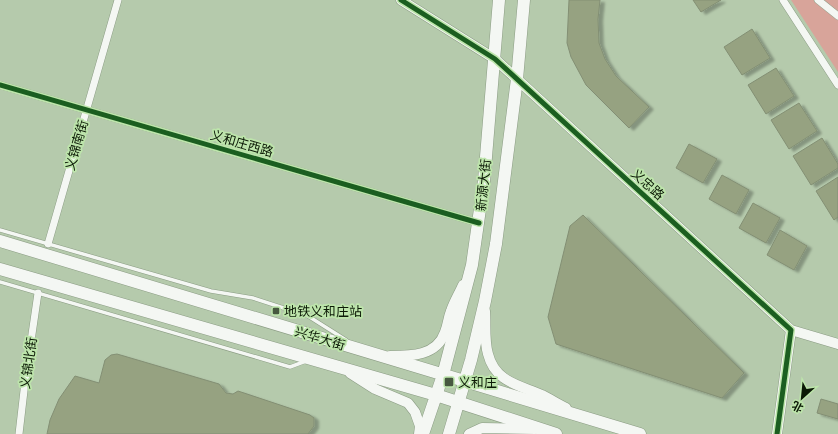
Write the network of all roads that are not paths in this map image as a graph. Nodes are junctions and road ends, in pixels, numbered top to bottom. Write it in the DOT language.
graph roads {
  1 [pos="118,0"];
  2 [pos="401,0"];
  3 [pos="499,0"];
  4 [pos="524,0"];
  5 [pos="783,0"];
  6 [pos="818,0"];
  7 [pos="838,16"];
  8 [pos="495,59"];
  9 [pos="517,79"];
  10 [pos="0,85"];
  11 [pos="838,85"];
  12 [pos="86,110"];
  13 [pos="479,223"];
  14 [pos="0,230"];
  15 [pos="0,241"];
  16 [pos="48,244"];
  17 [pos="472,265"];
  18 [pos="0,269"];
  19 [pos="0,282"];
  20 [pos="38,293"];
  21 [pos="485,301"];
  22 [pos="791,330"];
  23 [pos="838,344"];
  24 [pos="366,352"];
  25 [pos="380,356"];
  26 [pos="311,359"];
  27 [pos="342,367"];
  28 [pos="443,375"];
  29 [pos="465,381"];
  30 [pos="436,395"];
  31 [pos="459,403"];
  32 [pos="578,415"];
  33 [pos="541,429"];
  34 [pos="19,434"];
  35 [pos="418,434"];
  36 [pos="423,434"];
  37 [pos="449,434"];
  38 [pos="469,434"];
  39 [pos="556,434"];
  40 [pos="640,434"];
  41 [pos="777,434"];
  1 -- 12 [label="street, 义锦南街"];
  2 -- 8 [label="street, 义忠路"];
  3 -- 8 [label="main road, 新源大街"];
  4 -- 9 [label="main road"];
  5 -- 11 [label="street"];
  6 -- 7 [label="street"];
  8 -- 9 [label="street, 义忠路"];
  8 -- 13 [label="main road, 新源大街"];
  9 -- 21 [label="main road"];
  9 -- 22 [label="street, 义忠路"];
  10 -- 12 [label="street, 义和庄西路"];
  12 -- 13 [label="street, 义和庄西路"];
  12 -- 16 [label="street, 义锦南街"];
  13 -- 17 [label="main road, 新源大街"];
  14 -- 16 [label="lane"];
  15 -- 24 [label="main road, 兴华大街"];
  16 -- 24 [label="lane"];
  17 -- 25 [label="street"];
  17 -- 28 [label="main road, 新源大街"];
  18 -- 26 [label="main road, 兴华大街"];
  19 -- 20 [label="lane"];
  20 -- 26 [label="lane"];
  20 -- 34 [label="street, 义锦北街"];
  21 -- 29 [label="main road"];
  21 -- 32 [label="street"];
  22 -- 23 [label="street"];
  22 -- 41 [label="street"];
  24 -- 25 [label="main road, 兴华大街"];
  25 -- 28 [label="main road, 兴华大街"];
  26 -- 27 [label="main road, 兴华大街"];
  27 -- 30 [label="main road, 兴华大街"];
  27 -- 35 [label="street"];
  28 -- 29 [label="main road, 兴华大街"];
  28 -- 30 [label="main road, 新源大街"];
  29 -- 31 [label="main road"];
  29 -- 32 [label="main road, 兴华大街"];
  30 -- 31 [label="main road, 兴华大街"];
  30 -- 36 [label="main road, 新源大街"];
  31 -- 33 [label="main road, 兴华大街"];
  31 -- 37 [label="main road"];
  32 -- 40 [label="main road, 兴华大街"];
  33 -- 38 [label="street"];
  33 -- 39 [label="main road, 兴华大街"];
}
